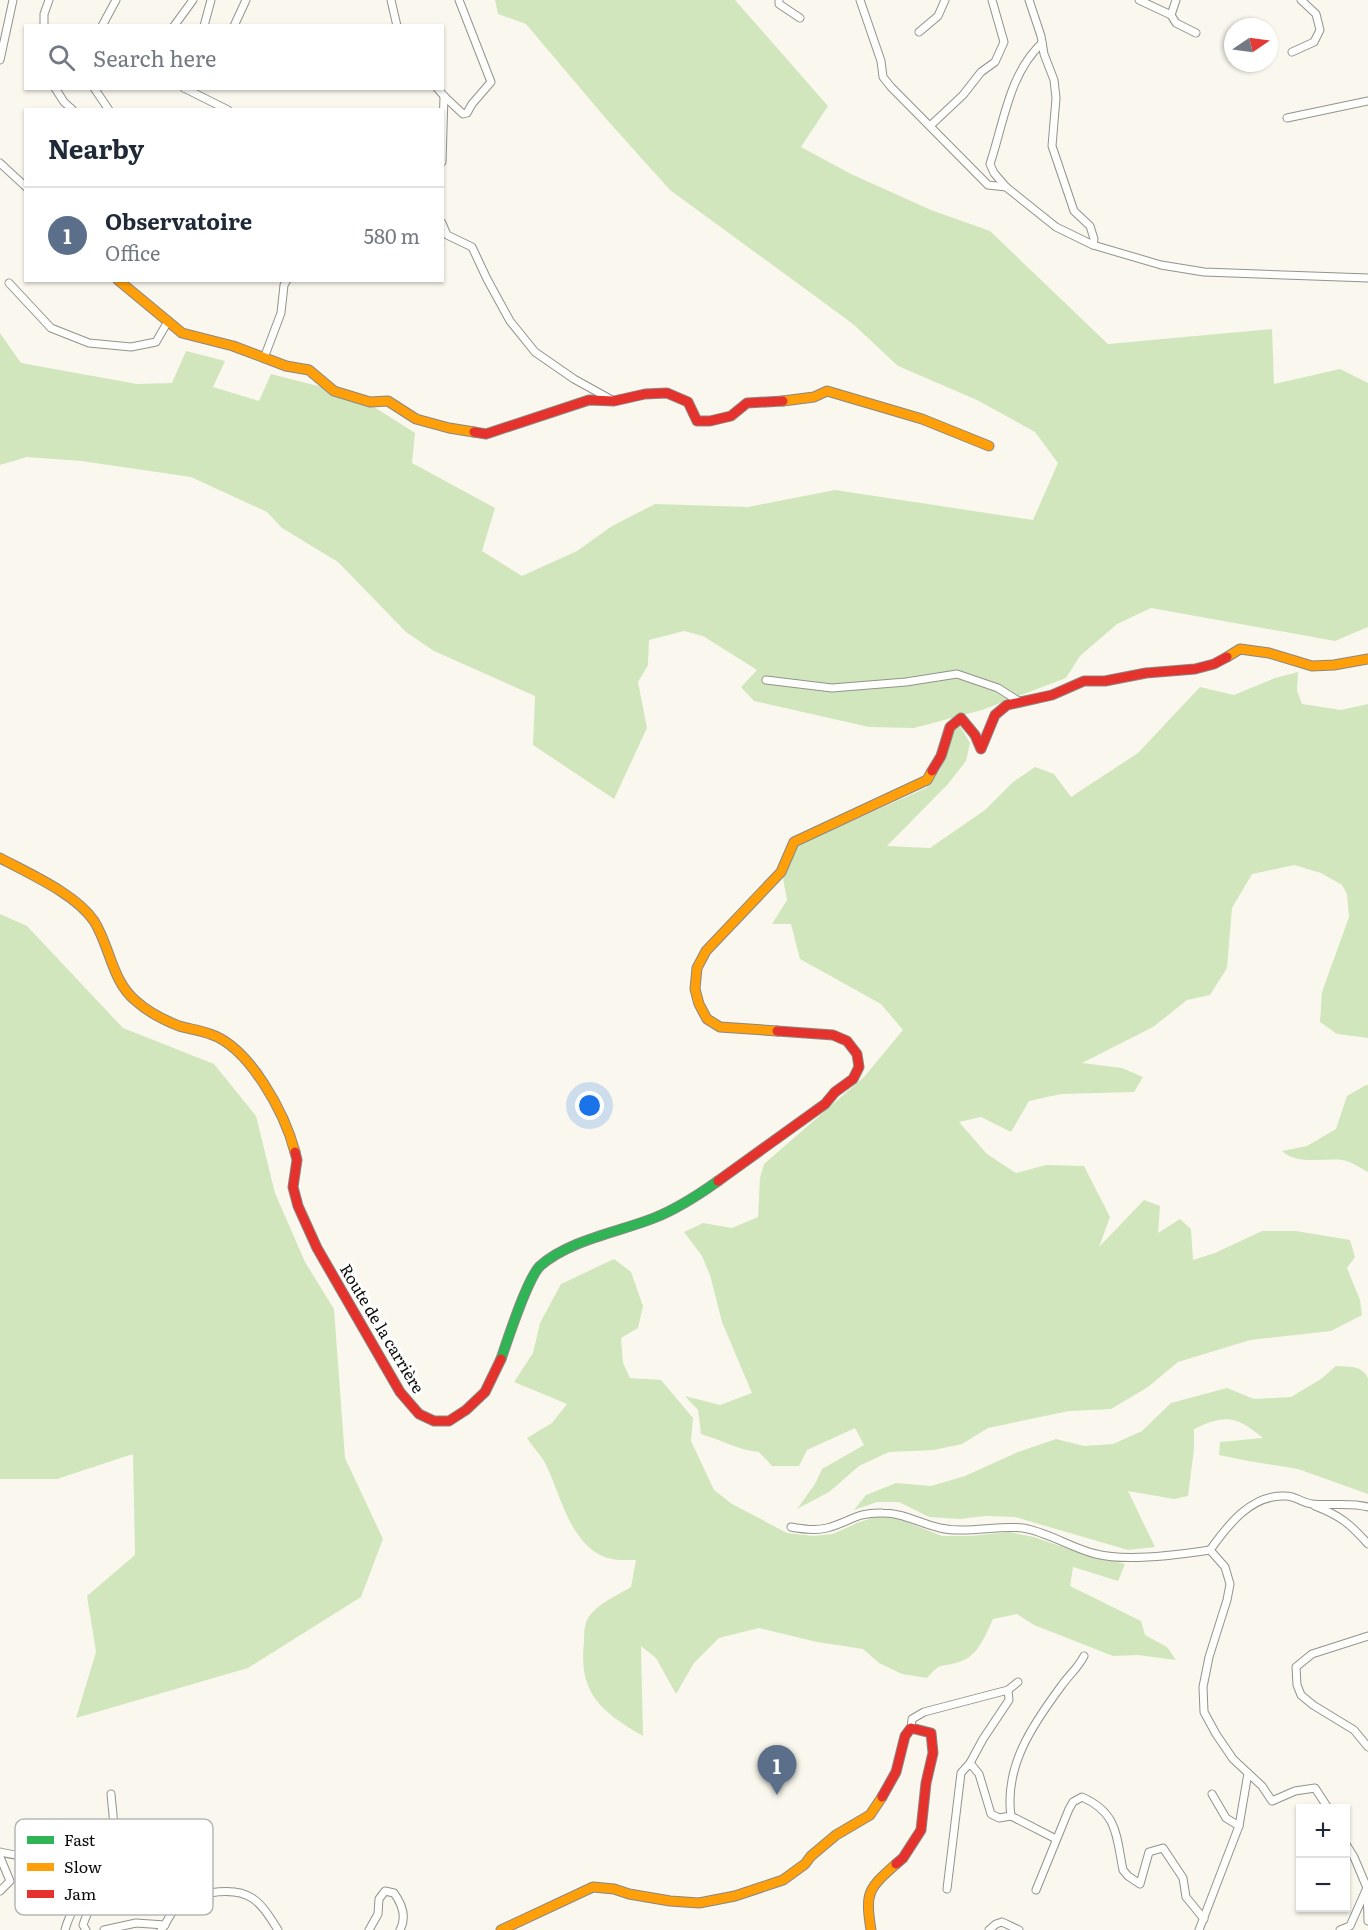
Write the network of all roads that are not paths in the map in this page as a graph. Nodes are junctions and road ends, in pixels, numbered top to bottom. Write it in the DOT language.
graph roads {
  1 [pos="13,0"];
  2 [pos="49,0"];
  3 [pos="116,0"];
  4 [pos="193,0"];
  5 [pos="211,0"];
  6 [pos="246,0"];
  7 [pos="391,0"];
  8 [pos="459,0"];
  9 [pos="779,0"];
  10 [pos="860,0"];
  11 [pos="945,0"];
  12 [pos="992,0"];
  13 [pos="1029,0"];
  14 [pos="1139,0"];
  15 [pos="1176,0"];
  16 [pos="1301,0"];
  17 [pos="1172,15"];
  18 [pos="800,18"];
  19 [pos="44,24"];
  20 [pos="103,24"];
  21 [pos="175,24"];
  22 [pos="205,24"];
  23 [pos="235,24"];
  24 [pos="397,24"];
  25 [pos="919,32"];
  26 [pos="1196,33"];
  27 [pos="1042,43"];
  28 [pos="1292,52"];
  29 [pos="0,60"];
  30 [pos="56,90"];
  31 [pos="95,90"];
  32 [pos="188,90"];
  33 [pos="439,90"];
  34 [pos="444,96"];
  35 [pos="1368,101"];
  36 [pos="63,106"];
  37 [pos="108,108"];
  38 [pos="224,108"];
  39 [pos="444,108"];
  40 [pos="1287,118"];
  41 [pos="930,126"];
  42 [pos="0,163"];
  43 [pos="24,185"];
  44 [pos="1006,187"];
  45 [pos="444,228"];
  46 [pos="1093,245"];
  47 [pos="1368,279"];
  48 [pos="120,282"];
  49 [pos="285,282"];
  50 [pos="9,283"];
  51 [pos="167,323"];
  52 [pos="264,358"];
  53 [pos="614,401"];
  54 [pos="989,446"];
  55 [pos="1368,658"];
  56 [pos="766,680"];
  57 [pos="1020,702"];
  58 [pos="0,858"];
  59 [pos="1309,1504"];
  60 [pos="1368,1508"];
  61 [pos="791,1527"];
  62 [pos="1368,1544"];
  63 [pos="1210,1551"];
  64 [pos="1368,1636"];
  65 [pos="1084,1656"];
  66 [pos="1018,1682"];
  67 [pos="1008,1690"];
  68 [pos="912,1728"];
  69 [pos="1368,1747"];
  70 [pos="970,1763"];
  71 [pos="1248,1773"];
  72 [pos="111,1794"];
  73 [pos="1212,1794"];
  74 [pos="1325,1804"];
  75 [pos="1011,1816"];
  76 [pos="112,1819"];
  77 [pos="1239,1826"];
  78 [pos="1056,1839"];
  79 [pos="1350,1850"];
  80 [pos="0,1852"];
  81 [pos="15,1853"];
  82 [pos="0,1857"];
  83 [pos="1367,1888"];
  84 [pos="947,1889"];
  85 [pos="1036,1890"];
  86 [pos="0,1891"];
  87 [pos="213,1894"];
  88 [pos="70,1915"];
  89 [pos="87,1915"];
  90 [pos="171,1915"];
  91 [pos="1204,1919"];
  92 [pos="1368,1921"];
  93 [pos="163,1928"];
  94 [pos="65,1930"];
  95 [pos="86,1930"];
  96 [pos="104,1930"];
  97 [pos="278,1930"];
  98 [pos="369,1930"];
  99 [pos="400,1930"];
  100 [pos="501,1930"];
  101 [pos="871,1930"];
  102 [pos="990,1930"];
  103 [pos="1019,1930"];
  104 [pos="1199,1930"];
  105 [pos="1340,1930"];
  1 -- 29 [label="street"];
  2 -- 19 [label="street"];
  3 -- 20 [label="street"];
  4 -- 21 [label="street"];
  5 -- 22 [label="street"];
  6 -- 23 [label="street"];
  7 -- 24 [label="street"];
  8 -- 34 [label="street"];
  9 -- 18 [label="street"];
  10 -- 41 [label="street"];
  11 -- 25 [label="street"];
  12 -- 41 [label="street"];
  13 -- 27 [label="street"];
  14 -- 17 [label="street"];
  15 -- 17 [label="street"];
  16 -- 28 [label="street"];
  17 -- 26 [label="street"];
  27 -- 44 [label="street"];
  27 -- 46 [label="street"];
  30 -- 36 [label="street"];
  31 -- 37 [label="street"];
  32 -- 38 [label="street"];
  33 -- 34 [label="street"];
  34 -- 39 [label="street"];
  35 -- 40 [label="street"];
  41 -- 44 [label="street"];
  42 -- 43 [label="street"];
  44 -- 46 [label="street"];
  45 -- 53 [label="street"];
  46 -- 47 [label="street"];
  48 -- 51 [label="street"];
  49 -- 52 [label="street"];
  50 -- 51 [label="street"];
  51 -- 52 [label="street"];
  52 -- 53 [label="street"];
  53 -- 54 [label="street"];
  55 -- 57 [label="street"];
  56 -- 57 [label="street"];
  57 -- 58 [label="street, Route de la carrière"];
  59 -- 60 [label="street"];
  59 -- 62 [label="street"];
  59 -- 63 [label="street"];
  61 -- 63 [label="street"];
  63 -- 71 [label="street"];
  64 -- 69 [label="street"];
  65 -- 75 [label="street"];
  66 -- 67 [label="street"];
  67 -- 68 [label="street"];
  67 -- 70 [label="street"];
  68 -- 100 [label="street"];
  68 -- 101 [label="street"];
  70 -- 75 [label="street"];
  70 -- 84 [label="street"];
  71 -- 74 [label="street"];
  71 -- 77 [label="street"];
  72 -- 76 [label="street"];
  73 -- 77 [label="street"];
  75 -- 78 [label="street"];
  77 -- 91 [label="street"];
  78 -- 85 [label="street"];
  78 -- 91 [label="street"];
  79 -- 83 [label="street"];
  80 -- 81 [label="street"];
  82 -- 86 [label="street"];
  83 -- 92 [label="street"];
  83 -- 105 [label="street"];
  87 -- 97 [label="street"];
  88 -- 94 [label="street"];
  89 -- 95 [label="street"];
  90 -- 93 [label="street"];
  91 -- 104 [label="street"];
  93 -- 96 [label="street"];
  98 -- 99 [label="street"];
  102 -- 103 [label="street"];
}
